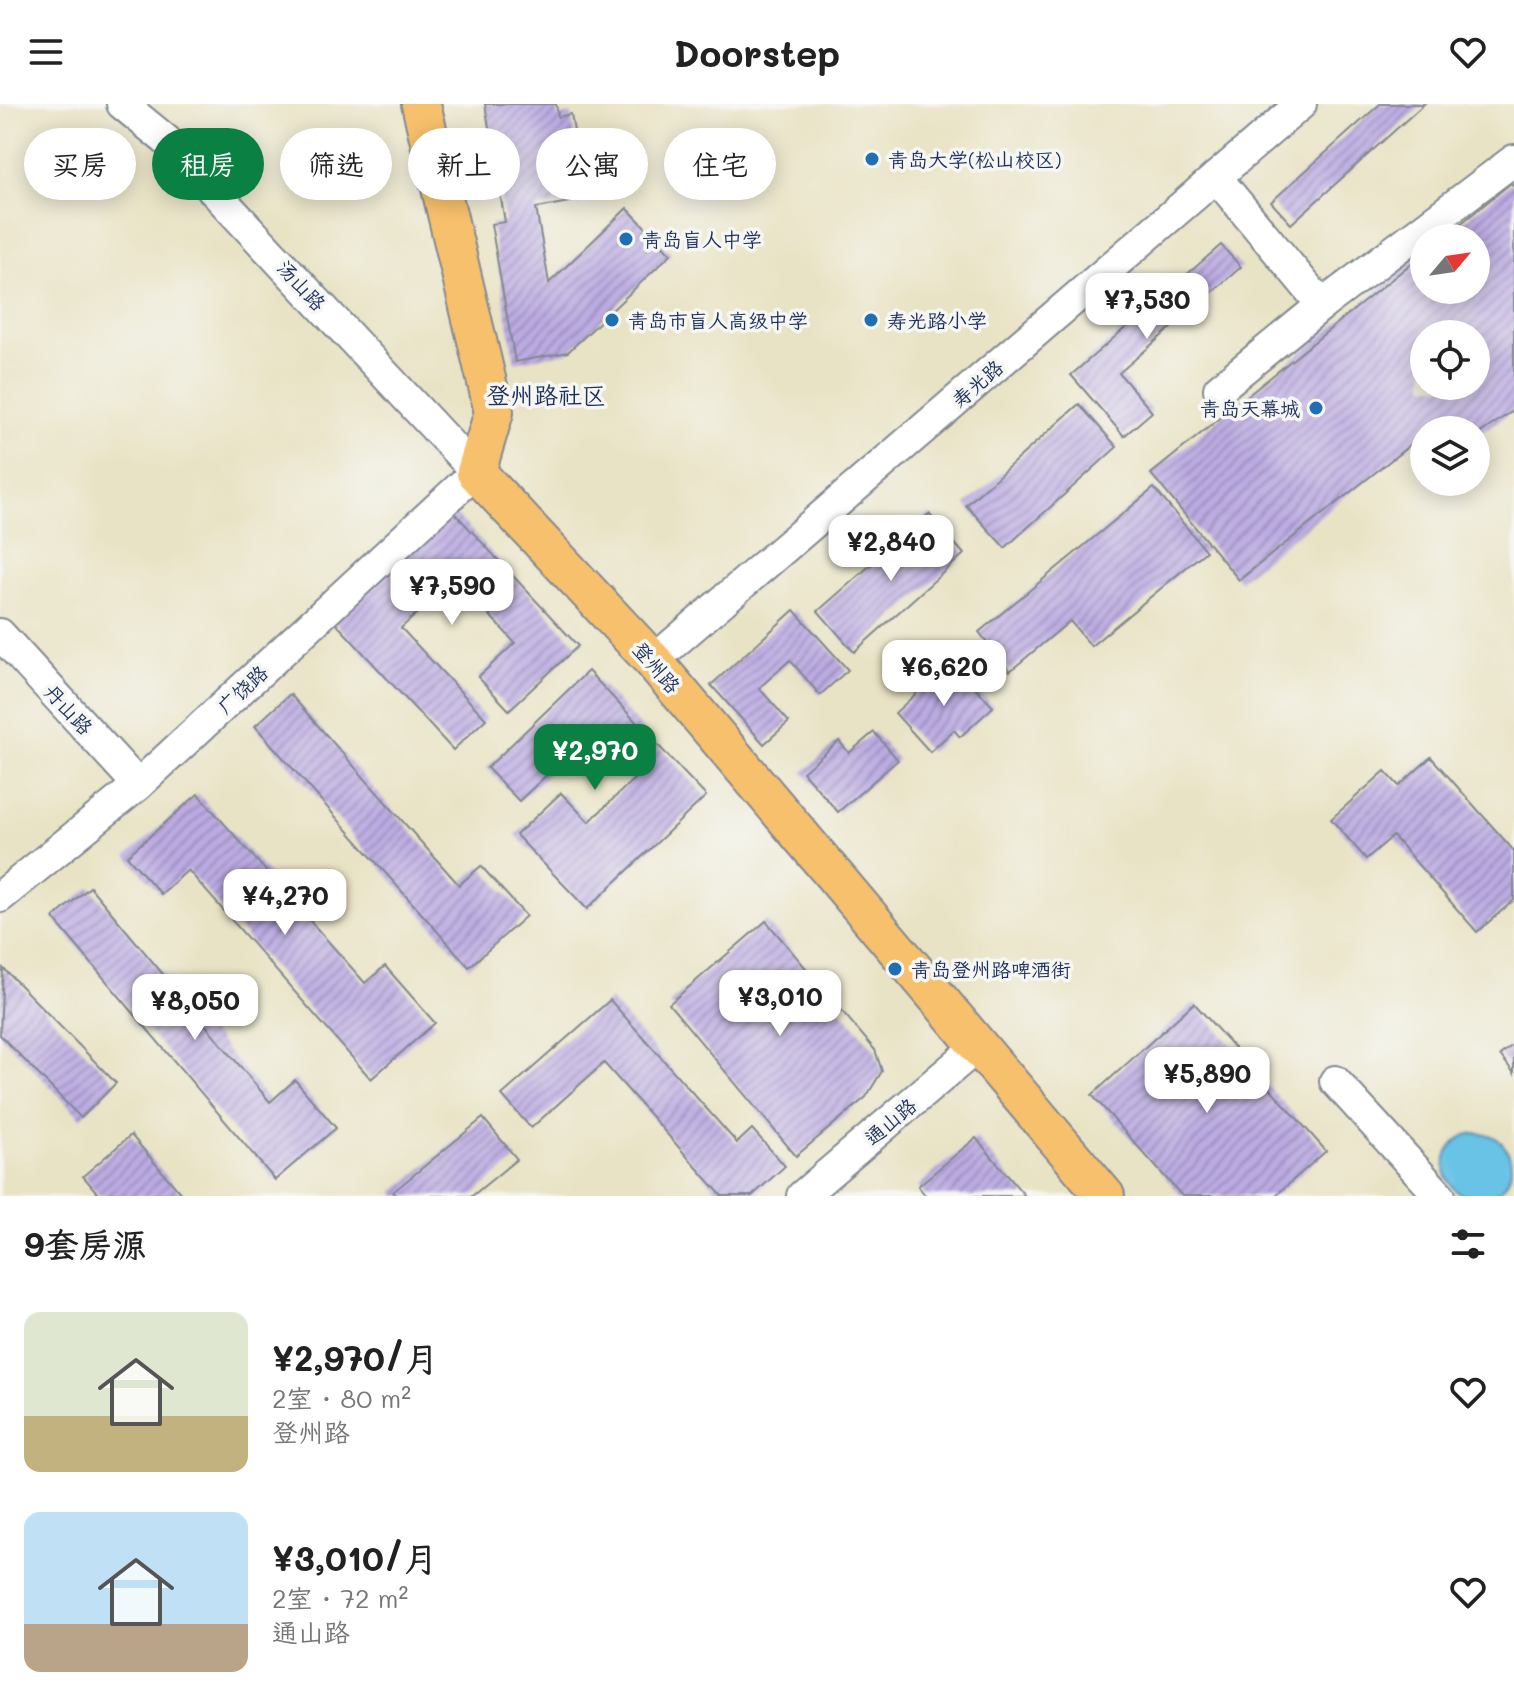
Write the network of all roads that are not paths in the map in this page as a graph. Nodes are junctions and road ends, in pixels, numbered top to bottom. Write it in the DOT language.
graph roads {
  1 [pos="122,104"];
  2 [pos="421,104"];
  3 [pos="1301,104"];
  4 [pos="1514,160"];
  5 [pos="1216,177"];
  6 [pos="1322,305"];
  7 [pos="1219,389"];
  8 [pos="476,472"];
  9 [pos="0,634"];
  10 [pos="653,661"];
  11 [pos="138,785"];
  12 [pos="0,897"];
  13 [pos="978,1046"];
  14 [pos="1335,1081"];
  15 [pos="802,1196"];
  16 [pos="1105,1196"];
  17 [pos="1440,1196"];
  1 -- 8 [label="street, 汤山路"];
  2 -- 8 [label="main road"];
  3 -- 5 [label="street, 寿光路"];
  4 -- 6 [label="street"];
  5 -- 6 [label="street"];
  5 -- 10 [label="street, 寿光路"];
  6 -- 7 [label="street"];
  8 -- 10 [label="main road, 登州路"];
  8 -- 11 [label="street, 广饶路"];
  9 -- 11 [label="street, 丹山路"];
  10 -- 13 [label="main road, 登州路"];
  11 -- 12 [label="street, 广饶路"];
  13 -- 15 [label="street, 通山路"];
  13 -- 16 [label="main road, 登州路"];
  14 -- 17 [label="street"];
}
